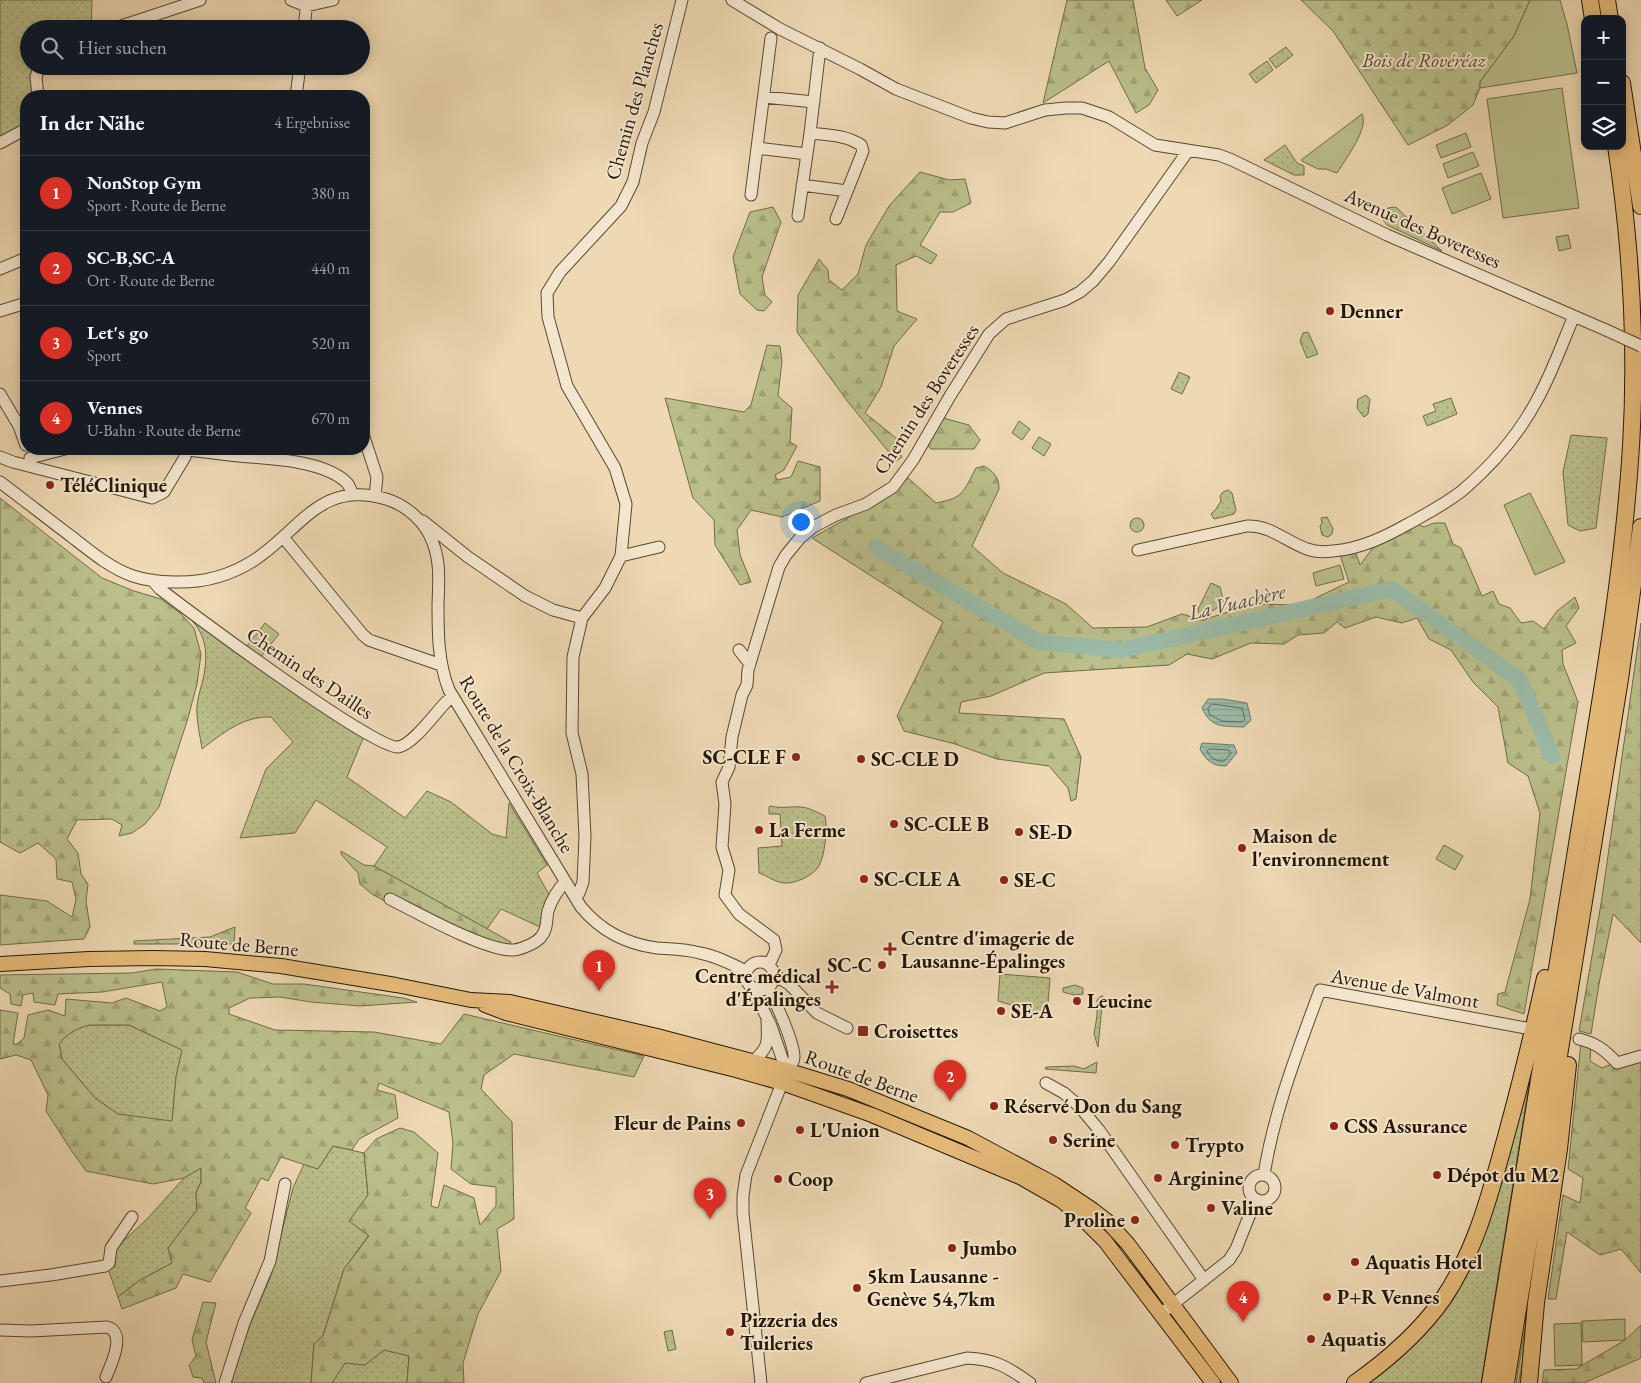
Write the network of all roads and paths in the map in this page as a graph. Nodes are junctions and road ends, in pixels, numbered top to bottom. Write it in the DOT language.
graph roads {
  1 [pos="200,0"];
  2 [pos="291,0"];
  3 [pos="333,0"];
  4 [pos="682,0"];
  5 [pos="732,0"];
  6 [pos="1590,0"];
  7 [pos="1607,0"];
  8 [pos="307,3"];
  9 [pos="1592,15"];
  10 [pos="1609,15"];
  11 [pos="139,20"];
  12 [pos="305,20"];
  13 [pos="772,38"];
  14 [pos="820,48"];
  15 [pos="37,75"];
  16 [pos="299,75"];
  17 [pos="37,90"];
  18 [pos="297,90"];
  19 [pos="764,97"];
  20 [pos="814,102"];
  21 [pos="1625,105"];
  22 [pos="20,132"];
  23 [pos="810,133"];
  24 [pos="0,143"];
  25 [pos="757,148"];
  26 [pos="1616,150"];
  27 [pos="1188,151"];
  28 [pos="807,154"];
  29 [pos="802,185"];
  30 [pos="847,191"];
  31 [pos="751,195"];
  32 [pos="1641,206"];
  33 [pos="798,216"];
  34 [pos="836,219"];
  35 [pos="20,261"];
  36 [pos="0,269"];
  37 [pos="20,305"];
  38 [pos="0,312"];
  39 [pos="1574,316"];
  40 [pos="1641,346"];
  41 [pos="0,394"];
  42 [pos="20,429"];
  43 [pos="28,455"];
  44 [pos="185,455"];
  45 [pos="239,455"];
  46 [pos="370,455"];
  47 [pos="0,457"];
  48 [pos="0,482"];
  49 [pos="352,494"];
  50 [pos="375,496"];
  51 [pos="415,516"];
  52 [pos="1641,527"];
  53 [pos="283,537"];
  54 [pos="659,547"];
  55 [pos="1138,550"];
  56 [pos="621,556"];
  57 [pos="152,580"];
  58 [pos="582,618"];
  59 [pos="739,650"];
  60 [pos="750,664"];
  61 [pos="441,666"];
  62 [pos="447,700"];
  63 [pos="1581,817"];
  64 [pos="565,882"];
  65 [pos="575,897"];
  66 [pos="390,899"];
  67 [pos="1584,906"];
  68 [pos="0,964"];
  69 [pos="771,970"];
  70 [pos="746,972"];
  71 [pos="752,987"];
  72 [pos="768,987"];
  73 [pos="471,1000"];
  74 [pos="767,1016"];
  75 [pos="847,1028"];
  76 [pos="1526,1028"];
  77 [pos="1579,1039"];
  78 [pos="1641,1056"];
  79 [pos="753,1061"];
  80 [pos="784,1077"];
  81 [pos="1046,1082"];
  82 [pos="1264,1175"];
  83 [pos="285,1184"];
  84 [pos="1256,1199"];
  85 [pos="132,1217"];
  86 [pos="1204,1280"];
  87 [pos="0,1281"];
  88 [pos="1536,1303"];
  89 [pos="1172,1304"];
  90 [pos="1161,1313"];
  91 [pos="0,1330"];
  92 [pos="106,1377"];
  93 [pos="226,1383"];
  94 [pos="761,1383"];
  95 [pos="866,1383"];
  96 [pos="1030,1383"];
  97 [pos="1213,1383"];
  98 [pos="1231,1383"];
  99 [pos="1355,1383"];
  100 [pos="1490,1383"];
  101 [pos="1506,1383"];
  102 [pos="1523,1383"];
  103 [pos="1529,1383"];
  1 -- 11 [label="street"];
  2 -- 8 [label="street"];
  3 -- 8 [label="street"];
  4 -- 56 [label="street, Chemin des Planches"];
  5 -- 14 [label="street, Avenue des Boveresses"];
  6 -- 9 [label="highway"];
  7 -- 10 [label="highway"];
  8 -- 12 [label="street"];
  13 -- 19 [label="street"];
  14 -- 20 [label="street"];
  14 -- 27 [label="street, Avenue des Boveresses"];
  15 -- 17 [label="street"];
  16 -- 18 [label="street"];
  19 -- 20 [label="street"];
  19 -- 25 [label="street"];
  20 -- 23 [label="street"];
  21 -- 32 [label="highway"];
  22 -- 24 [label="street"];
  23 -- 28 [label="street"];
  23 -- 30 [label="street"];
  25 -- 28 [label="street"];
  25 -- 31 [label="street"];
  26 -- 63 [label="highway"];
  27 -- 39 [label="street, Avenue des Boveresses"];
  27 -- 60 [label="street, Chemin des Boveresses"];
  28 -- 29 [label="street"];
  29 -- 30 [label="street"];
  29 -- 33 [label="street"];
  30 -- 34 [label="street"];
  35 -- 36 [label="street"];
  37 -- 38 [label="street"];
  39 -- 40 [label="street, Avenue des Boveresses, bridge"];
  39 -- 55 [label="street"];
  41 -- 42 [label="street"];
  43 -- 44 [label="street"];
  43 -- 47 [label="street"];
  45 -- 49 [label="street"];
  46 -- 50 [label="street"];
  48 -- 57 [label="street, Route de la Croix-Blanche"];
  49 -- 50 [label="street, Route de la Croix-Blanche"];
  49 -- 53 [label="street, Route de la Croix-Blanche"];
  50 -- 51 [label="street, Route de la Croix-Blanche"];
  51 -- 58 [label="street"];
  51 -- 61 [label="street, Route de la Croix-Blanche"];
  52 -- 67 [label="highway"];
  53 -- 57 [label="street, Route de la Croix-Blanche"];
  53 -- 61 [label="street"];
  54 -- 56 [label="street"];
  56 -- 58 [label="street, Chemin des Planches"];
  57 -- 62 [label="street, Chemin des Dailles"];
  58 -- 65 [label="street, Chemin des Planches"];
  59 -- 60 [label="street"];
  60 -- 69 [label="street, Chemin des Boveresses"];
  61 -- 64 [label="street, Route de la Croix-Blanche"];
  63 -- 99 [label="highway"];
  63 -- 100 [label="highway"];
  64 -- 65 [label="street, Route de la Croix-Blanche"];
  64 -- 66 [label="street"];
  65 -- 70 [label="street, Route de la Croix-Blanche"];
  67 -- 88 [label="highway"];
  67 -- 101 [label="highway"];
  68 -- 73 [label="main road, Route de Berne"];
  69 -- 70 [label="street"];
  69 -- 72 [label="street"];
  69 -- 75 [label="street"];
  70 -- 71 [label="street"];
  71 -- 72 [label="street"];
  71 -- 74 [label="street"];
  72 -- 80 [label="street"];
  73 -- 79 [label="main road, Route de Berne"];
  73 -- 80 [label="main road, Route de Berne"];
  74 -- 79 [label="street"];
  74 -- 80 [label="street"];
  76 -- 82 [label="street, Avenue de Valmont"];
  77 -- 78 [label="street"];
  79 -- 80 [label="main road, Route de Berne"];
  80 -- 89 [label="main road, Route de Berne"];
  80 -- 90 [label="main road, Route de Berne"];
  80 -- 94 [label="street"];
  81 -- 86 [label="street"];
  82 -- 84 [label="street, Avenue de Valmont"];
  82 -- 84 [label="street"];
  83 -- 93 [label="street"];
  84 -- 86 [label="street, Avenue de Valmont"];
  85 -- 87 [label="street"];
  86 -- 89 [label="street, Avenue de Valmont"];
  88 -- 102 [label="highway"];
  88 -- 103 [label="highway"];
  89 -- 90 [label="street, Avenue de Valmont"];
  89 -- 98 [label="main road, Route de Berne"];
  90 -- 97 [label="main road, Route de Berne"];
  91 -- 92 [label="street"];
  95 -- 96 [label="street"];
}
